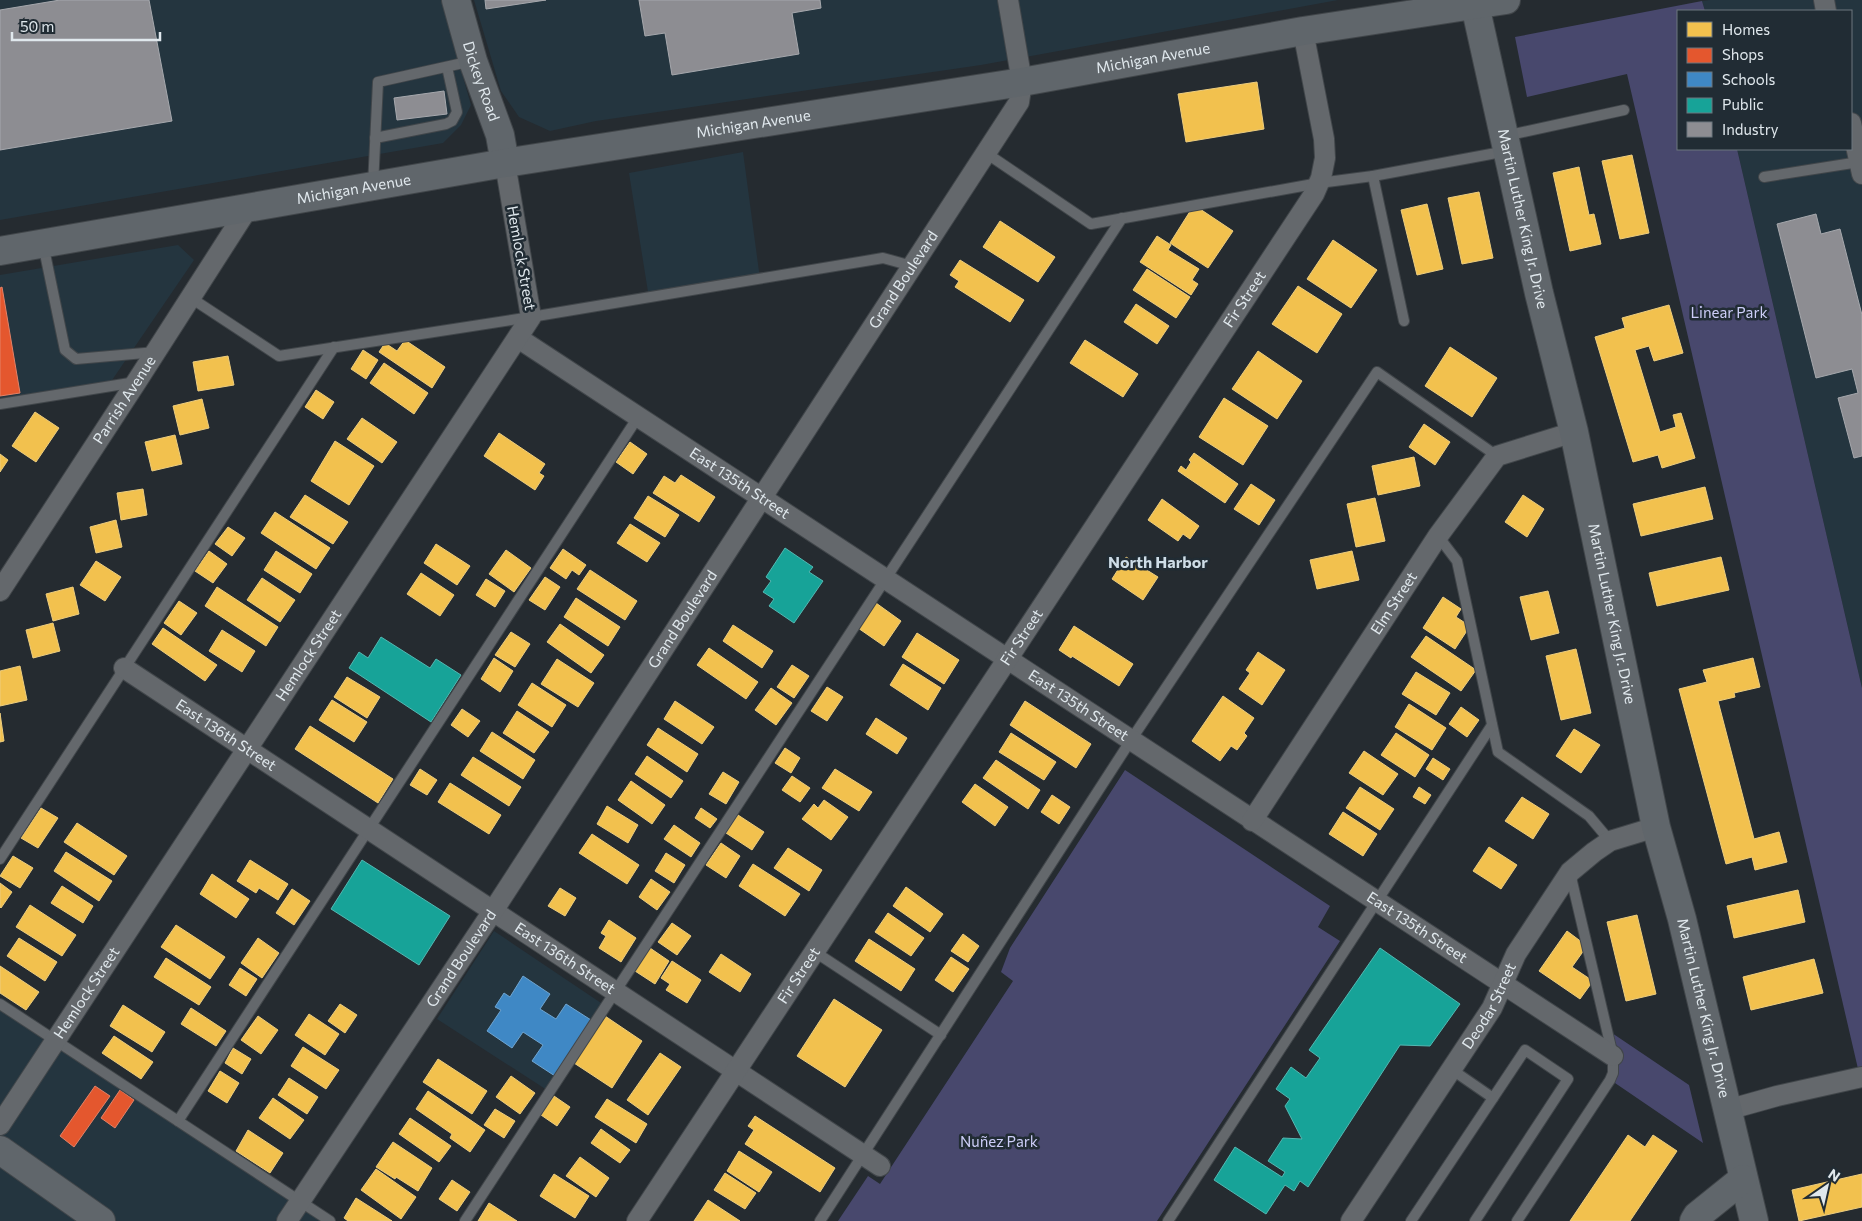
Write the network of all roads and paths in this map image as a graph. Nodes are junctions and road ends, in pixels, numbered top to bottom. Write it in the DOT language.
graph roads {
  1 [pos="456,0"];
  2 [pos="1008,0"];
  3 [pos="1506,0"];
  4 [pos="1474,3"];
  5 [pos="1303,31"];
  6 [pos="474,61"];
  7 [pos="447,67"];
  8 [pos="1022,82"];
  9 [pos="1624,110"];
  10 [pos="1852,128"];
  11 [pos="375,138"];
  12 [pos="1505,144"];
  13 [pos="986,153"];
  14 [pos="505,163"];
  15 [pos="1861,168"];
  16 [pos="1373,176"];
  17 [pos="1764,177"];
  18 [pos="1320,183"];
  19 [pos="372,186"];
  20 [pos="248,208"];
  21 [pos="1122,218"];
  22 [pos="43,243"];
  23 [pos="0,251"];
  24 [pos="912,266"];
  25 [pos="191,298"];
  26 [pos="532,317"];
  27 [pos="1404,322"];
  28 [pos="518,338"];
  29 [pos="334,347"];
  30 [pos="156,352"];
  31 [pos="138,381"];
  32 [pos="0,404"];
  33 [pos="638,417"];
  34 [pos="1574,432"];
  35 [pos="1497,456"];
  36 [pos="761,498"];
  37 [pos="1438,536"];
  38 [pos="887,580"];
  39 [pos="0,590"];
  40 [pos="1008,659"];
  41 [pos="124,668"];
  42 [pos="1492,725"];
  43 [pos="1131,740"];
  44 [pos="247,750"];
  45 [pos="1252,820"];
  46 [pos="1656,827"];
  47 [pos="369,830"];
  48 [pos="1610,841"];
  49 [pos="0,859"];
  50 [pos="1570,872"];
  51 [pos="1376,902"];
  52 [pos="493,911"];
  53 [pos="815,952"];
  54 [pos="1503,984"];
  55 [pos="616,992"];
  56 [pos="0,1004"];
  57 [pos="941,1035"];
  58 [pos="56,1040"];
  59 [pos="1613,1056"];
  60 [pos="1451,1069"];
  61 [pos="736,1072"];
  62 [pos="1862,1077"];
  63 [pos="1493,1098"];
  64 [pos="1727,1110"];
  65 [pos="178,1121"];
  66 [pos="0,1125"];
  67 [pos="0,1150"];
  68 [pos="864,1155"];
  69 [pos="880,1166"];
  70 [pos="1743,1179"];
  71 [pos="300,1202"];
  72 [pos="101,1221"];
  73 [pos="287,1221"];
  74 [pos="330,1221"];
  75 [pos="465,1221"];
  76 [pos="637,1221"];
  77 [pos="820,1221"];
  78 [pos="1168,1221"];
  79 [pos="1351,1221"];
  80 [pos="1411,1221"];
  81 [pos="1475,1221"];
  82 [pos="1517,1221"];
  83 [pos="1694,1221"];
  84 [pos="1754,1221"];
  1 -- 6 [label="main road, Dickey Road"];
  2 -- 8 [label="street, Grand Boulevard"];
  3 -- 4 [label="main road, Michigan Avenue"];
  4 -- 5 [label="main road, Michigan Avenue"];
  4 -- 12 [label="main road, Martin Luther King Jr. Drive"];
  5 -- 8 [label="main road, Michigan Avenue"];
  5 -- 18 [label="street, Fir Street"];
  6 -- 7 [label="lane"];
  6 -- 14 [label="main road, Dickey Road"];
  7 -- 11 [label="lane"];
  7 -- 11 [label="lane"];
  8 -- 13 [label="street, Grand Boulevard"];
  8 -- 14 [label="main road, Michigan Avenue"];
  9 -- 12 [label="lane"];
  10 -- 15 [label="street"];
  11 -- 19 [label="lane"];
  12 -- 16 [label="lane"];
  12 -- 34 [label="main road, Martin Luther King Jr. Drive"];
  13 -- 21 [label="lane"];
  13 -- 24 [label="street, Grand Boulevard"];
  14 -- 19 [label="main road, Michigan Avenue"];
  14 -- 26 [label="street, Hemlock Street"];
  15 -- 17 [label="lane"];
  16 -- 18 [label="lane"];
  16 -- 27 [label="lane"];
  18 -- 21 [label="lane"];
  18 -- 40 [label="street, Fir Street"];
  19 -- 20 [label="main road, Michigan Avenue"];
  20 -- 22 [label="main road, Michigan Avenue"];
  20 -- 25 [label="street, Parrish Avenue"];
  21 -- 38 [label="lane"];
  22 -- 23 [label="main road, Michigan Avenue"];
  22 -- 30 [label="lane"];
  24 -- 26 [label="lane"];
  24 -- 36 [label="street, Grand Boulevard"];
  25 -- 29 [label="lane"];
  25 -- 30 [label="street, Parrish Avenue"];
  26 -- 28 [label="street, Hemlock Street"];
  26 -- 29 [label="lane"];
  28 -- 33 [label="street, East 135th Street"];
  28 -- 44 [label="street, Hemlock Street"];
  29 -- 41 [label="lane"];
  30 -- 31 [label="street, Parrish Avenue"];
  31 -- 32 [label="lane"];
  31 -- 39 [label="street, Parrish Avenue"];
  33 -- 36 [label="street, East 135th Street"];
  33 -- 47 [label="lane"];
  34 -- 35 [label="street"];
  34 -- 46 [label="main road, Martin Luther King Jr. Drive"];
  35 -- 37 [label="street, Elm Street"];
  35 -- 43 [label="lane"];
  36 -- 38 [label="street, East 135th Street"];
  36 -- 52 [label="street, Grand Boulevard"];
  37 -- 42 [label="lane"];
  37 -- 45 [label="street, Elm Street"];
  38 -- 40 [label="street, East 135th Street"];
  38 -- 55 [label="lane"];
  40 -- 43 [label="street, East 135th Street"];
  40 -- 53 [label="street, Fir Street"];
  41 -- 44 [label="street, East 136th Street"];
  41 -- 49 [label="lane"];
  42 -- 48 [label="lane"];
  42 -- 51 [label="lane"];
  43 -- 45 [label="street, East 135th Street"];
  43 -- 57 [label="lane"];
  44 -- 47 [label="street, East 136th Street"];
  44 -- 58 [label="street, Hemlock Street"];
  45 -- 51 [label="street, East 135th Street"];
  46 -- 48 [label="street, Deodar Street"];
  46 -- 64 [label="main road, Martin Luther King Jr. Drive"];
  47 -- 52 [label="street, East 136th Street"];
  47 -- 65 [label="lane"];
  48 -- 50 [label="street, Deodar Street"];
  50 -- 54 [label="street, Deodar Street"];
  50 -- 59 [label="lane"];
  51 -- 54 [label="street, East 135th Street"];
  51 -- 78 [label="lane"];
  52 -- 55 [label="street, East 136th Street"];
  52 -- 71 [label="street, Grand Boulevard"];
  53 -- 57 [label="lane"];
  53 -- 61 [label="street, Fir Street"];
  54 -- 59 [label="street, East 135th Street"];
  54 -- 60 [label="street, Deodar Street"];
  55 -- 61 [label="street, East 136th Street"];
  55 -- 75 [label="lane"];
  56 -- 58 [label="lane"];
  57 -- 68 [label="lane"];
  58 -- 65 [label="lane"];
  58 -- 66 [label="street, Hemlock Street"];
  59 -- 82 [label="lane"];
  60 -- 63 [label="lane"];
  60 -- 79 [label="street, Deodar Street"];
  61 -- 68 [label="street, East 136th Street"];
  61 -- 76 [label="street, Fir Street"];
  62 -- 64 [label="street"];
  63 -- 80 [label="lane"];
  63 -- 81 [label="lane"];
  64 -- 70 [label="main road, Martin Luther King Jr. Drive"];
  65 -- 71 [label="lane"];
  67 -- 72 [label="main road"];
  68 -- 69 [label="street, East 136th Street"];
  68 -- 77 [label="lane"];
  70 -- 83 [label="main road"];
  70 -- 84 [label="main road, Martin Luther King Jr. Drive"];
  71 -- 73 [label="street, Grand Boulevard"];
  71 -- 74 [label="lane"];
}
